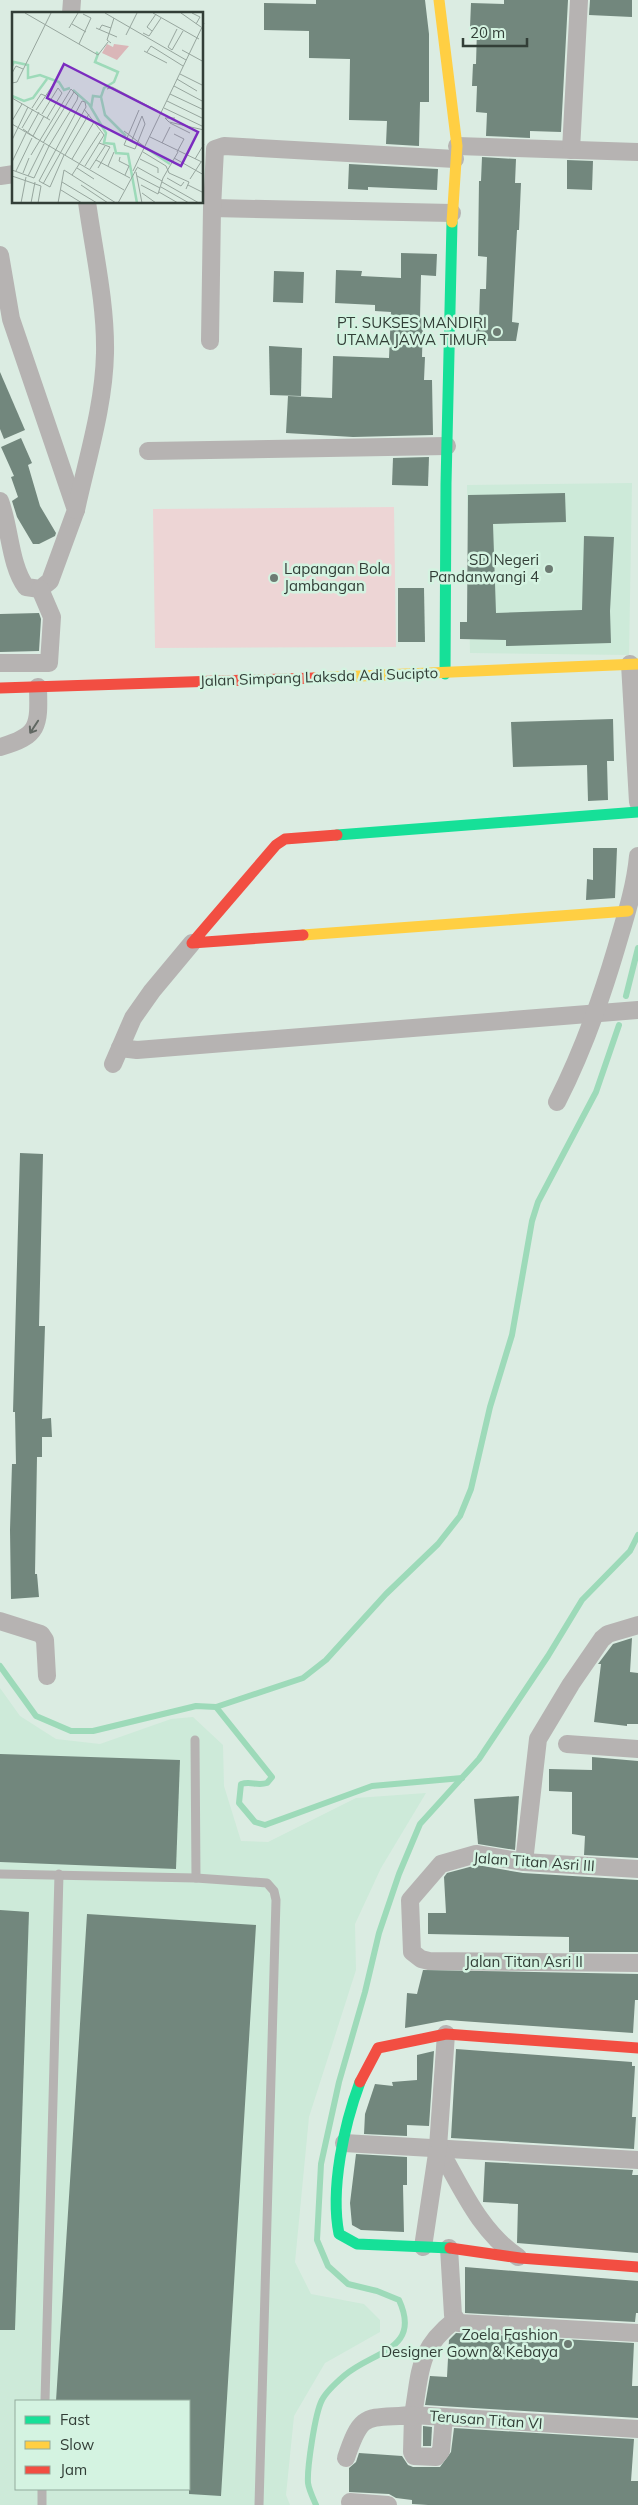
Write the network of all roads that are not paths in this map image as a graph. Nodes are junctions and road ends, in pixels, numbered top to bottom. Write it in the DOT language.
graph roads {
  1 [pos="439,0"];
  2 [pos="579,0"];
  3 [pos="571,150"];
  4 [pos="638,152"];
  5 [pos="456,153"];
  6 [pos="88,204"];
  7 [pos="212,208"];
  8 [pos="452,214"];
  9 [pos="0,255"];
  10 [pos="210,341"];
  11 [pos="447,446"];
  12 [pos="148,451"];
  13 [pos="0,501"];
  14 [pos="76,510"];
  15 [pos="40,589"];
  16 [pos="0,663"];
  17 [pos="49,663"];
  18 [pos="634,664"];
  19 [pos="445,674"];
  20 [pos="43,686"];
  21 [pos="0,688"];
  22 [pos="0,748"];
  23 [pos="638,802"];
  24 [pos="638,812"];
  25 [pos="638,856"];
  26 [pos="628,911"];
  27 [pos="192,944"];
  28 [pos="638,1010"];
  29 [pos="597,1012"];
  30 [pos="120,1048"];
  31 [pos="113,1064"];
  32 [pos="557,1102"];
  33 [pos="0,1620"];
  34 [pos="638,1625"];
  35 [pos="47,1676"];
  36 [pos="195,1740"];
  37 [pos="568,1744"];
  38 [pos="638,1749"];
  39 [pos="524,1862"];
  40 [pos="638,1869"];
  41 [pos="0,1874"];
  42 [pos="59,1874"];
  43 [pos="196,1878"];
  44 [pos="412,1952"];
  45 [pos="638,1963"];
  46 [pos="446,2034"];
  47 [pos="638,2048"];
  48 [pos="344,2143"];
  49 [pos="438,2147"];
  50 [pos="638,2160"];
  51 [pos="423,2247"];
  52 [pos="449,2248"];
  53 [pos="520,2258"];
  54 [pos="638,2267"];
  55 [pos="456,2320"];
  56 [pos="638,2333"];
  57 [pos="45,2400"];
  58 [pos="413,2415"];
  59 [pos="444,2417"];
  60 [pos="638,2430"];
  61 [pos="346,2458"];
  62 [pos="42,2490"];
  63 [pos="350,2502"];
  64 [pos="42,2505"];
  65 [pos="259,2505"];
  66 [pos="388,2505"];
  1 -- 5 [label="street"];
  2 -- 3 [label="street"];
  3 -- 4 [label="street"];
  3 -- 5 [label="street"];
  5 -- 7 [label="street"];
  5 -- 8 [label="street"];
  6 -- 14 [label="street"];
  7 -- 8 [label="street"];
  7 -- 10 [label="street"];
  8 -- 11 [label="street"];
  9 -- 14 [label="street"];
  11 -- 12 [label="street"];
  11 -- 19 [label="street"];
  13 -- 15 [label="street"];
  14 -- 15 [label="street"];
  15 -- 17 [label="street"];
  16 -- 17 [label="street"];
  17 -- 20 [label="street"];
  18 -- 19 [label="street, Jalan Simpang Laksda Adi Sucipto"];
  18 -- 23 [label="street"];
  19 -- 20 [label="street, Jalan Simpang Laksda Adi Sucipto"];
  20 -- 21 [label="street, Jalan Simpang Laksda Adi Sucipto"];
  20 -- 22 [label="street, one-way"];
  24 -- 27 [label="street"];
  25 -- 26 [label="street"];
  26 -- 27 [label="street"];
  26 -- 29 [label="street"];
  27 -- 30 [label="street"];
  28 -- 29 [label="street"];
  29 -- 30 [label="street"];
  29 -- 32 [label="street"];
  30 -- 31 [label="street"];
  33 -- 35 [label="street"];
  34 -- 39 [label="street"];
  36 -- 43 [label="lane"];
  37 -- 38 [label="street"];
  39 -- 40 [label="street, Jalan Titan Asri III"];
  39 -- 44 [label="street, Jalan Titan Asri III"];
  41 -- 42 [label="lane"];
  42 -- 43 [label="lane"];
  42 -- 57 [label="lane"];
  43 -- 65 [label="lane"];
  44 -- 45 [label="street, Jalan Titan Asri II"];
  46 -- 47 [label="street"];
  46 -- 48 [label="street"];
  46 -- 49 [label="street"];
  48 -- 49 [label="street"];
  48 -- 51 [label="street"];
  49 -- 50 [label="street"];
  49 -- 51 [label="street"];
  49 -- 53 [label="street"];
  51 -- 52 [label="street"];
  52 -- 53 [label="street"];
  52 -- 55 [label="street"];
  53 -- 54 [label="street"];
  55 -- 56 [label="street"];
  55 -- 58 [label="street, Terusan Titan VI"];
  58 -- 59 [label="street, Terusan Titan VI"];
  58 -- 59 [label="street"];
  58 -- 61 [label="street"];
  59 -- 60 [label="street, Terusan Titan VI"];
  62 -- 64 [label="lane"];
  63 -- 66 [label="street"];
}
